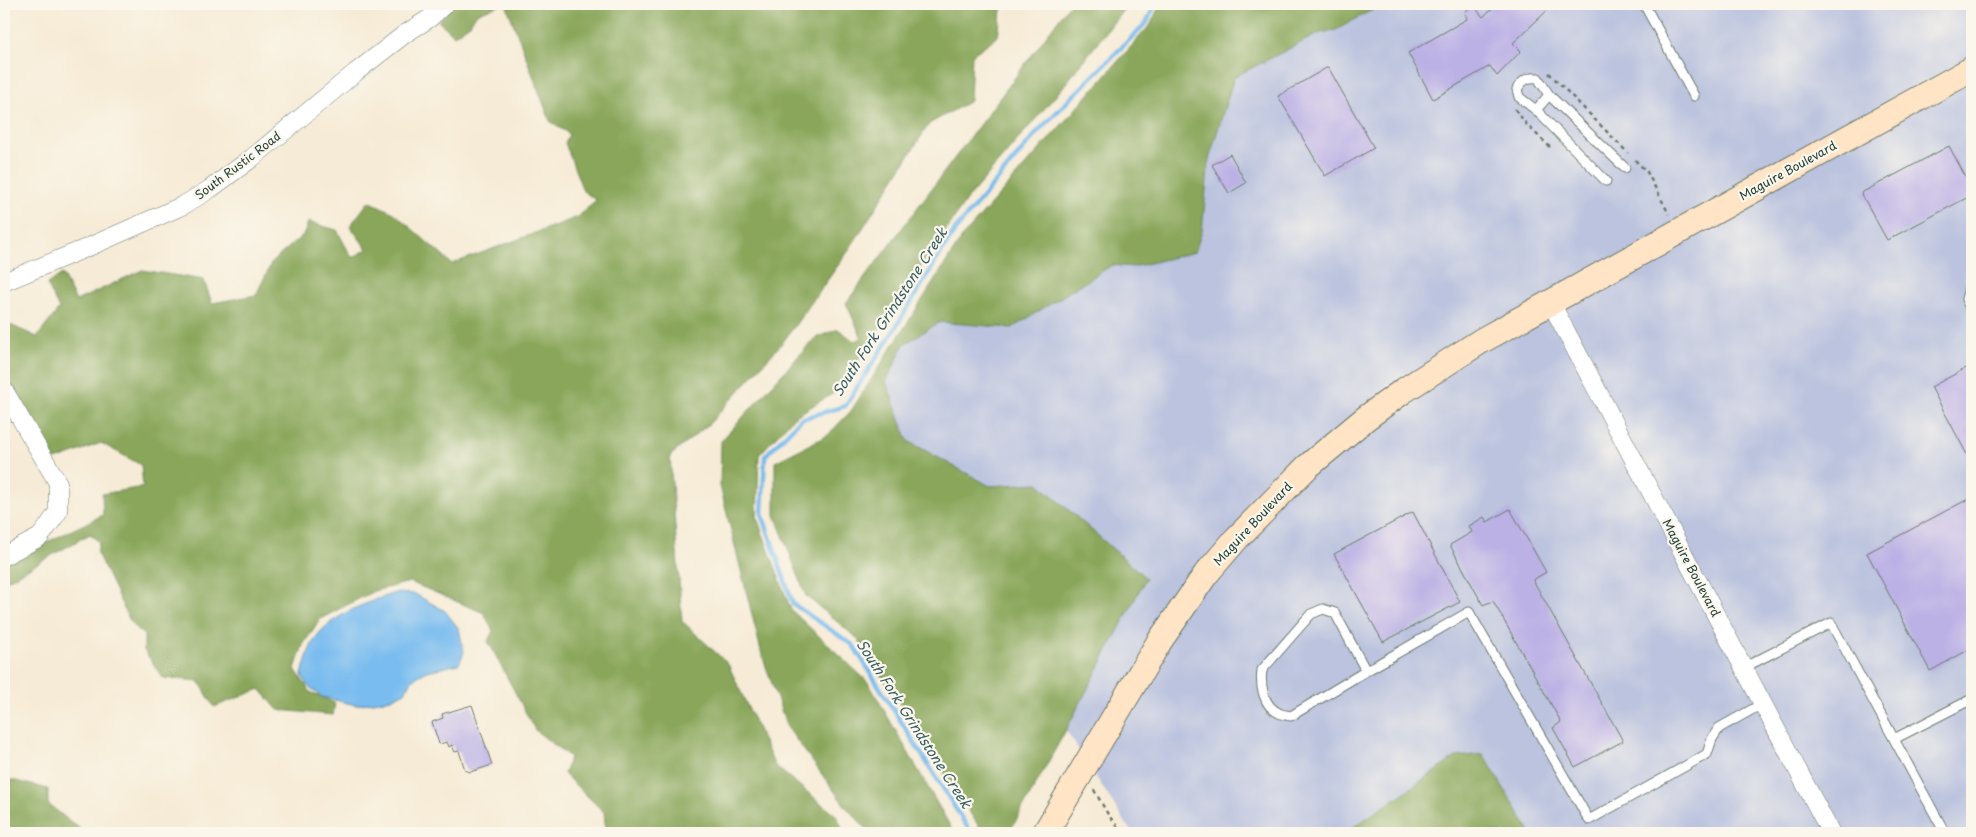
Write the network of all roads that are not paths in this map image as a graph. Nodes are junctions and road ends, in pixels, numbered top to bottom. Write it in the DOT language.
graph roads {
  1 [pos="445,4"];
  2 [pos="1644,4"];
  3 [pos="1972,69"];
  4 [pos="1549,95"];
  5 [pos="1694,96"];
  6 [pos="1536,110"];
  7 [pos="1625,168"];
  8 [pos="1606,182"];
  9 [pos="1972,278"];
  10 [pos="4,282"];
  11 [pos="1551,303"];
  12 [pos="1972,312"];
  13 [pos="4,390"];
  14 [pos="4,556"];
  15 [pos="1743,668"];
  16 [pos="1366,670"];
  17 [pos="1972,699"];
  18 [pos="1762,704"];
  19 [pos="1894,739"];
  20 [pos="1048,828"];
  21 [pos="1831,833"];
  22 [pos="1945,833"];
  1 -- 10 [label="street, South Rustic Road"];
  2 -- 5 [label="lane"];
  3 -- 11 [label="street, Maguire Boulevard"];
  4 -- 6 [label="lane"];
  4 -- 6 [label="lane"];
  4 -- 7 [label="lane"];
  6 -- 8 [label="lane"];
  9 -- 12 [label="lane"];
  11 -- 15 [label="street, Maguire Boulevard"];
  11 -- 20 [label="street, Maguire Boulevard"];
  13 -- 14 [label="street"];
  15 -- 18 [label="street, Maguire Boulevard"];
  15 -- 19 [label="lane"];
  16 -- 16 [label="lane"];
  16 -- 18 [label="lane"];
  17 -- 19 [label="lane"];
  18 -- 21 [label="street, Maguire Boulevard"];
  19 -- 22 [label="lane"];
}
